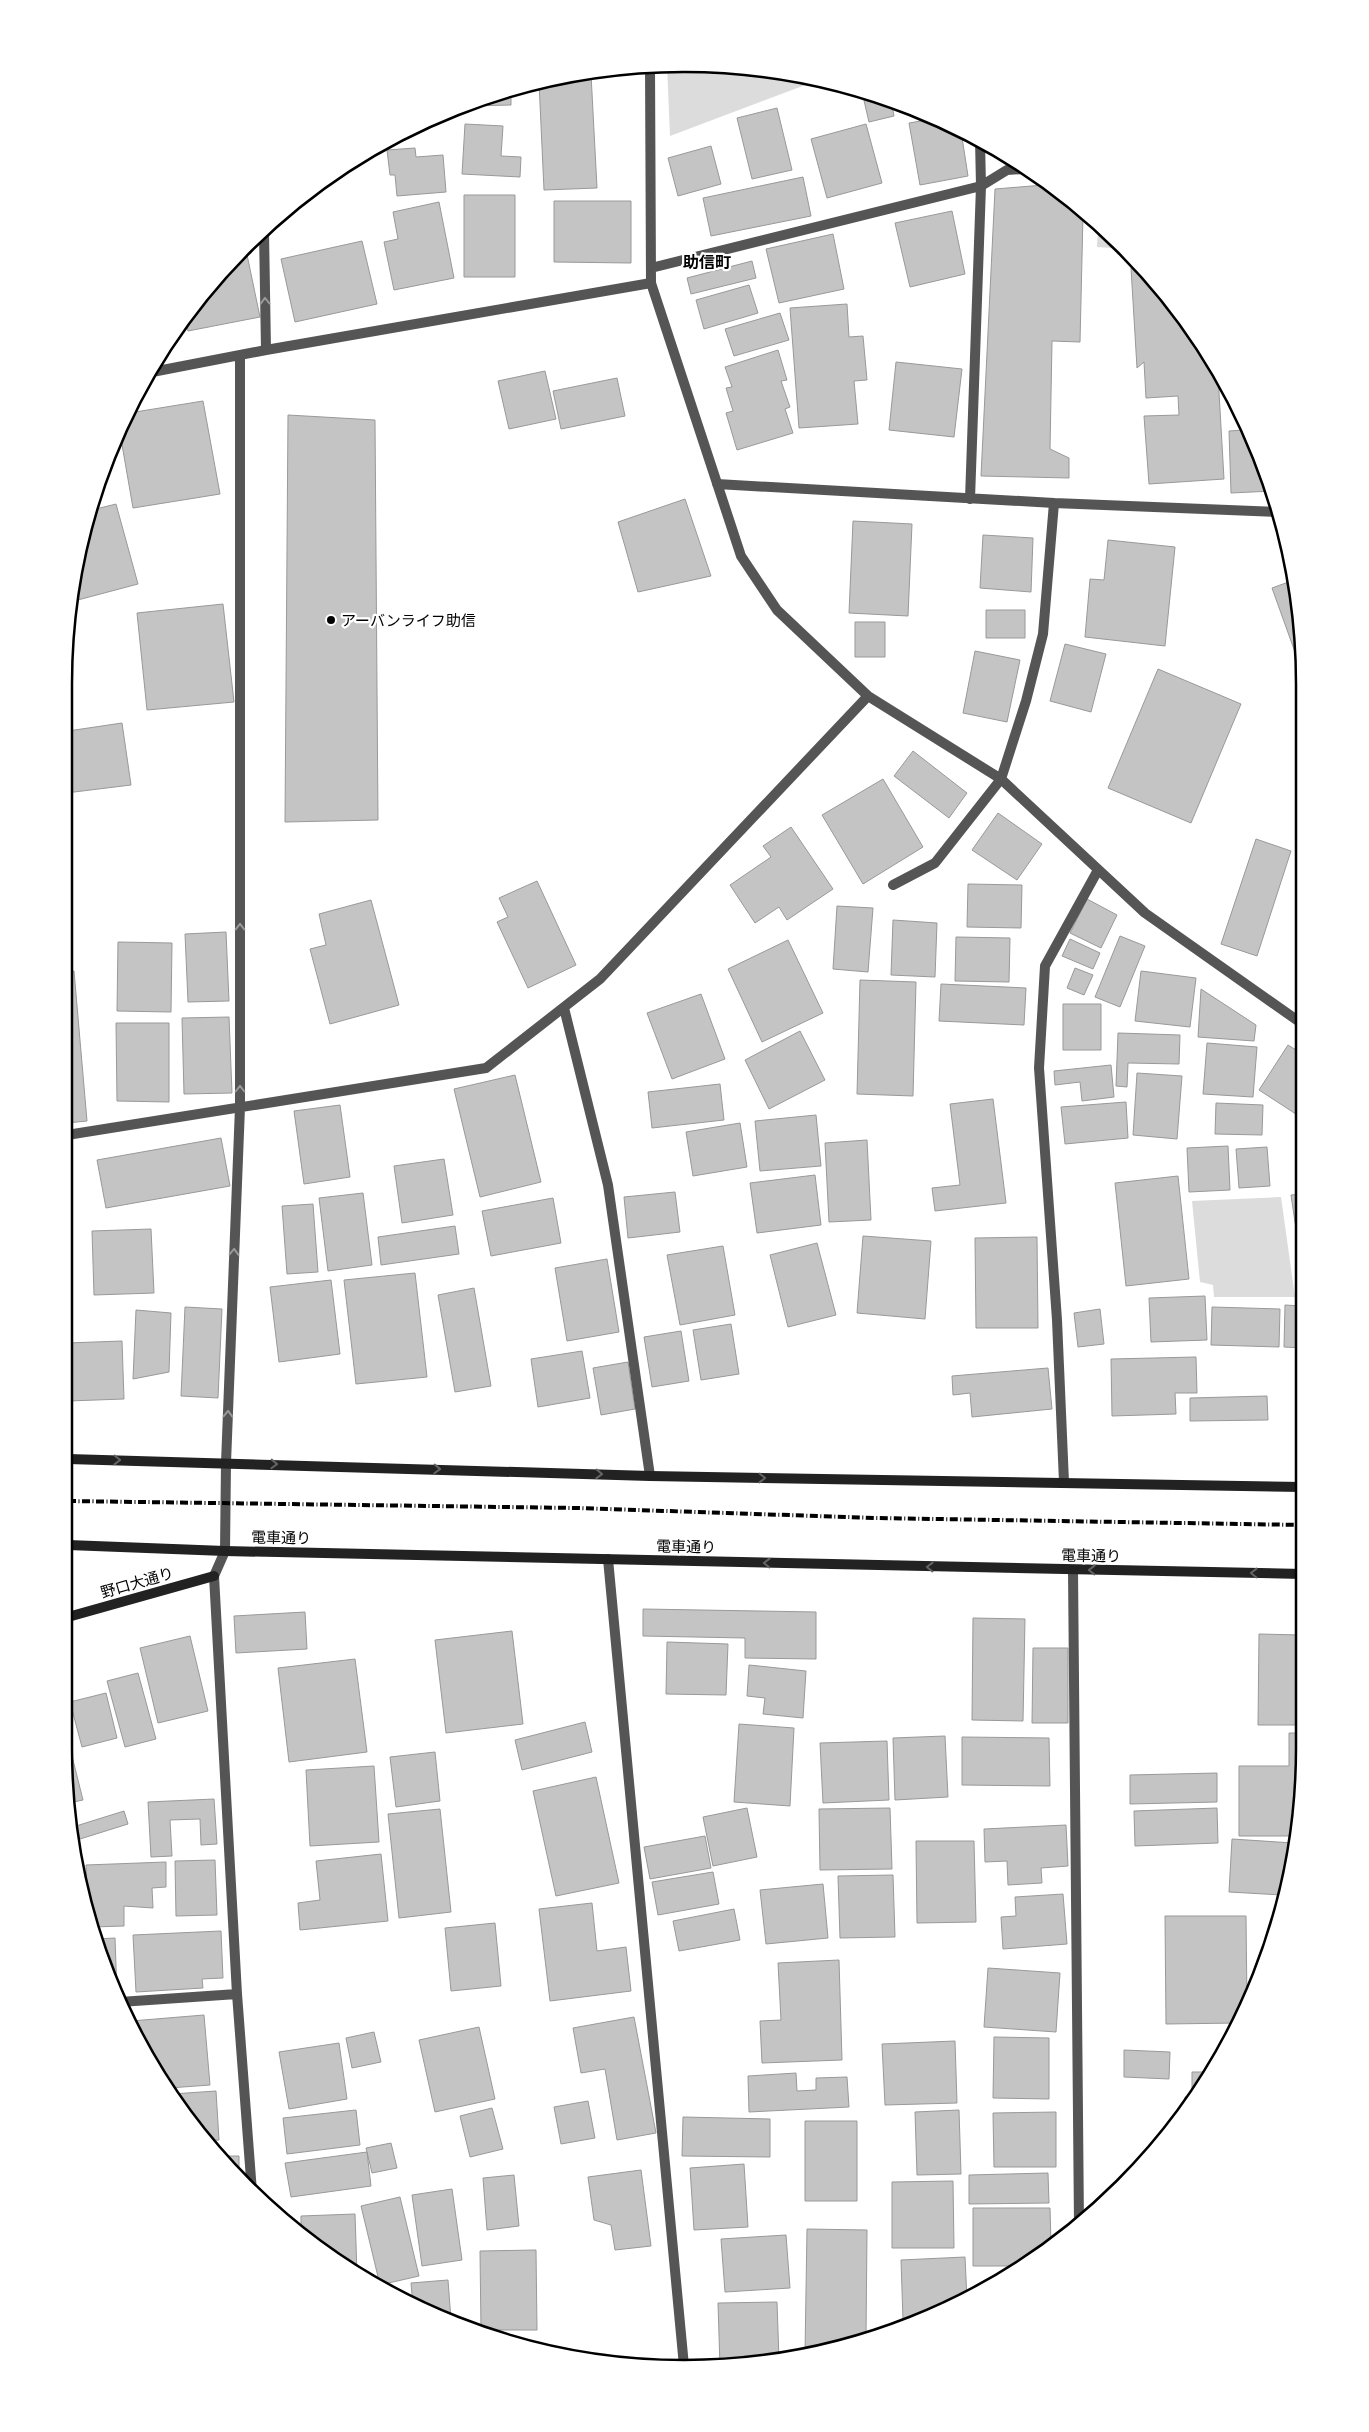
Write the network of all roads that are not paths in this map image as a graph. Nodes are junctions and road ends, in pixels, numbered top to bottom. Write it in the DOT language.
graph roads {
  1 [pos="650,74"];
  2 [pos="980,149"];
  3 [pos="1015,170"];
  4 [pos="981,186"];
  5 [pos="264,240"];
  6 [pos="652,268"];
  7 [pos="651,283"];
  8 [pos="266,350"];
  9 [pos="240,355"];
  10 [pos="159,371"];
  11 [pos="717,484"];
  12 [pos="970,499"];
  13 [pos="1054,503"];
  14 [pos="1271,512"];
  15 [pos="868,696"];
  16 [pos="1001,779"];
  17 [pos="1098,870"];
  18 [pos="893,885"];
  19 [pos="564,1008"];
  20 [pos="1296,1019"];
  21 [pos="240,1107"];
  22 [pos="72,1134"];
  23 [pos="72,1459"];
  24 [pos="226,1463"];
  25 [pos="650,1476"];
  26 [pos="1064,1482"];
  27 [pos="1296,1487"];
  28 [pos="72,1545"];
  29 [pos="225,1551"];
  30 [pos="608,1560"];
  31 [pos="1073,1570"];
  32 [pos="1296,1574"];
  33 [pos="214,1576"];
  34 [pos="72,1616"];
  35 [pos="237,1994"];
  36 [pos="128,2001"];
  37 [pos="251,2179"];
  38 [pos="1079,2215"];
  39 [pos="683,2360"];
  1 -- 6 [label="street"];
  2 -- 4 [label="street"];
  3 -- 4 [label="street"];
  4 -- 6 [label="street"];
  4 -- 12 [label="street"];
  8 -- 5 [label="street, one-way"];
  6 -- 7 [label="street"];
  7 -- 8 [label="street"];
  7 -- 11 [label="street"];
  8 -- 9 [label="street"];
  9 -- 10 [label="street"];
  21 -- 9 [label="street, one-way"];
  11 -- 12 [label="street"];
  11 -- 15 [label="street"];
  12 -- 13 [label="street"];
  13 -- 14 [label="street"];
  13 -- 16 [label="street"];
  15 -- 16 [label="street"];
  15 -- 19 [label="street"];
  16 -- 17 [label="street"];
  16 -- 18 [label="street"];
  17 -- 20 [label="street"];
  17 -- 26 [label="street"];
  19 -- 21 [label="street"];
  19 -- 25 [label="street"];
  21 -- 22 [label="street"];
  24 -- 21 [label="street, one-way"];
  23 -- 24 [label="street, one-way"];
  24 -- 25 [label="street, one-way"];
  24 -- 29 [label="street"];
  25 -- 26 [label="street, one-way"];
  26 -- 27 [label="street"];
  28 -- 29 [label="street, 電車通り"];
  29 -- 30 [label="street, 電車通り"];
  29 -- 33 [label="street"];
  31 -- 30 [label="street, 電車通り, one-way"];
  30 -- 39 [label="street"];
  32 -- 31 [label="street, 電車通り, one-way"];
  31 -- 38 [label="street"];
  33 -- 34 [label="street, 野口大通り"];
  33 -- 35 [label="street"];
  35 -- 36 [label="street"];
  35 -- 37 [label="street"];
}
